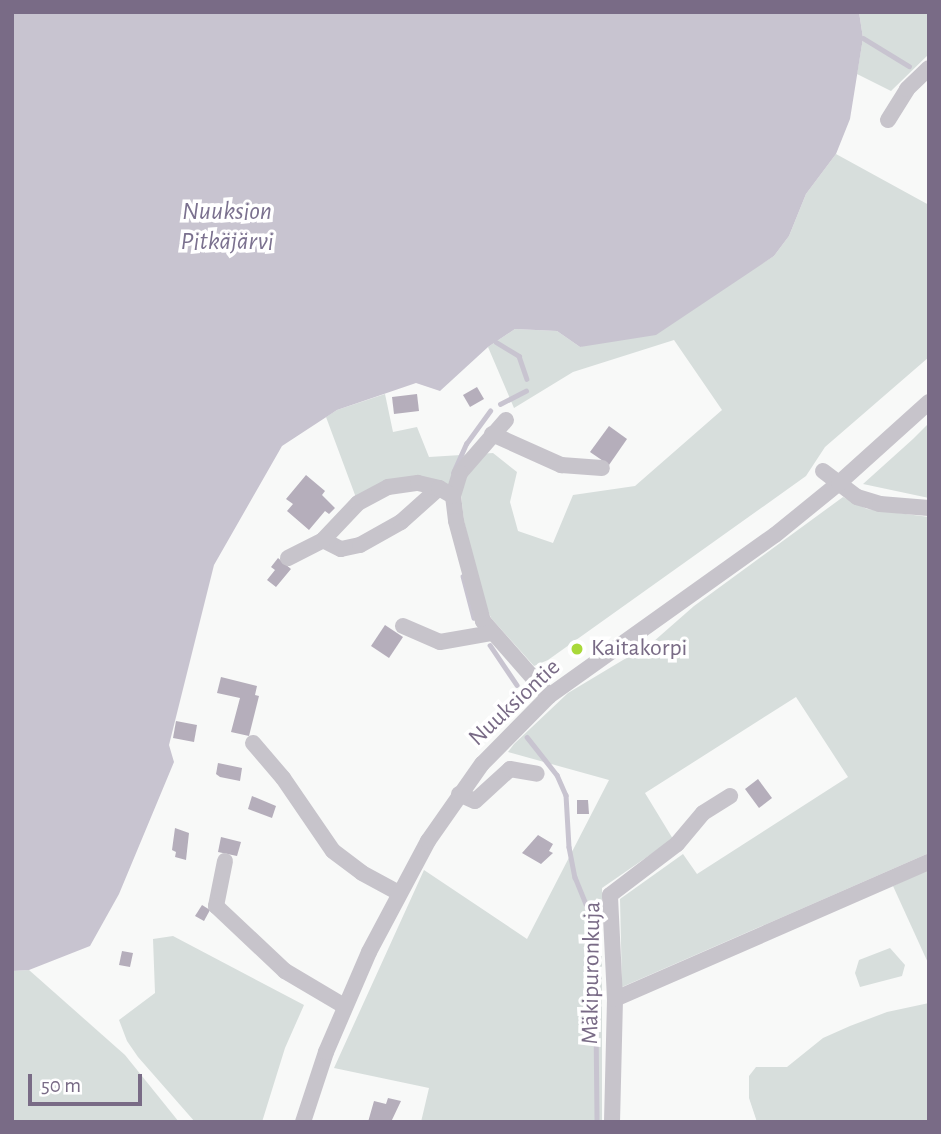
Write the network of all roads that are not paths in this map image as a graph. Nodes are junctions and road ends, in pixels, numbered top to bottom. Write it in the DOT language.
graph roads {
  1 [pos="929,68"];
  2 [pos="888,120"];
  3 [pos="929,402"];
  4 [pos="506,421"];
  5 [pos="492,434"];
  6 [pos="602,468"];
  7 [pos="823,471"];
  8 [pos="839,483"];
  9 [pos="446,492"];
  10 [pos="929,508"];
  11 [pos="323,540"];
  12 [pos="288,558"];
  13 [pos="403,626"];
  14 [pos="492,633"];
  15 [pos="549,696"];
  16 [pos="253,743"];
  17 [pos="537,774"];
  18 [pos="459,794"];
  19 [pos="730,796"];
  20 [pos="225,860"];
  21 [pos="929,862"];
  22 [pos="399,893"];
  23 [pos="615,999"];
  24 [pos="344,1006"];
  25 [pos="303,1122"];
  26 [pos="612,1122"];
  1 -- 2 [label="street"];
  3 -- 8 [label="street, Nuuksiontie"];
  4 -- 5 [label="street"];
  5 -- 6 [label="street"];
  5 -- 9 [label="street"];
  7 -- 8 [label="street"];
  8 -- 10 [label="street"];
  8 -- 15 [label="street, Nuuksiontie"];
  9 -- 11 [label="street"];
  9 -- 11 [label="street"];
  9 -- 14 [label="street"];
  11 -- 12 [label="street"];
  13 -- 14 [label="street"];
  14 -- 15 [label="street"];
  15 -- 18 [label="street, Nuuksiontie"];
  16 -- 22 [label="street"];
  17 -- 18 [label="street"];
  18 -- 22 [label="street, Nuuksiontie"];
  19 -- 23 [label="street, Mäkipuronkuja"];
  20 -- 24 [label="street"];
  21 -- 23 [label="street"];
  22 -- 24 [label="street, Nuuksiontie"];
  23 -- 26 [label="street, Mäkipuronkuja"];
  24 -- 25 [label="street, Nuuksiontie"];
}
